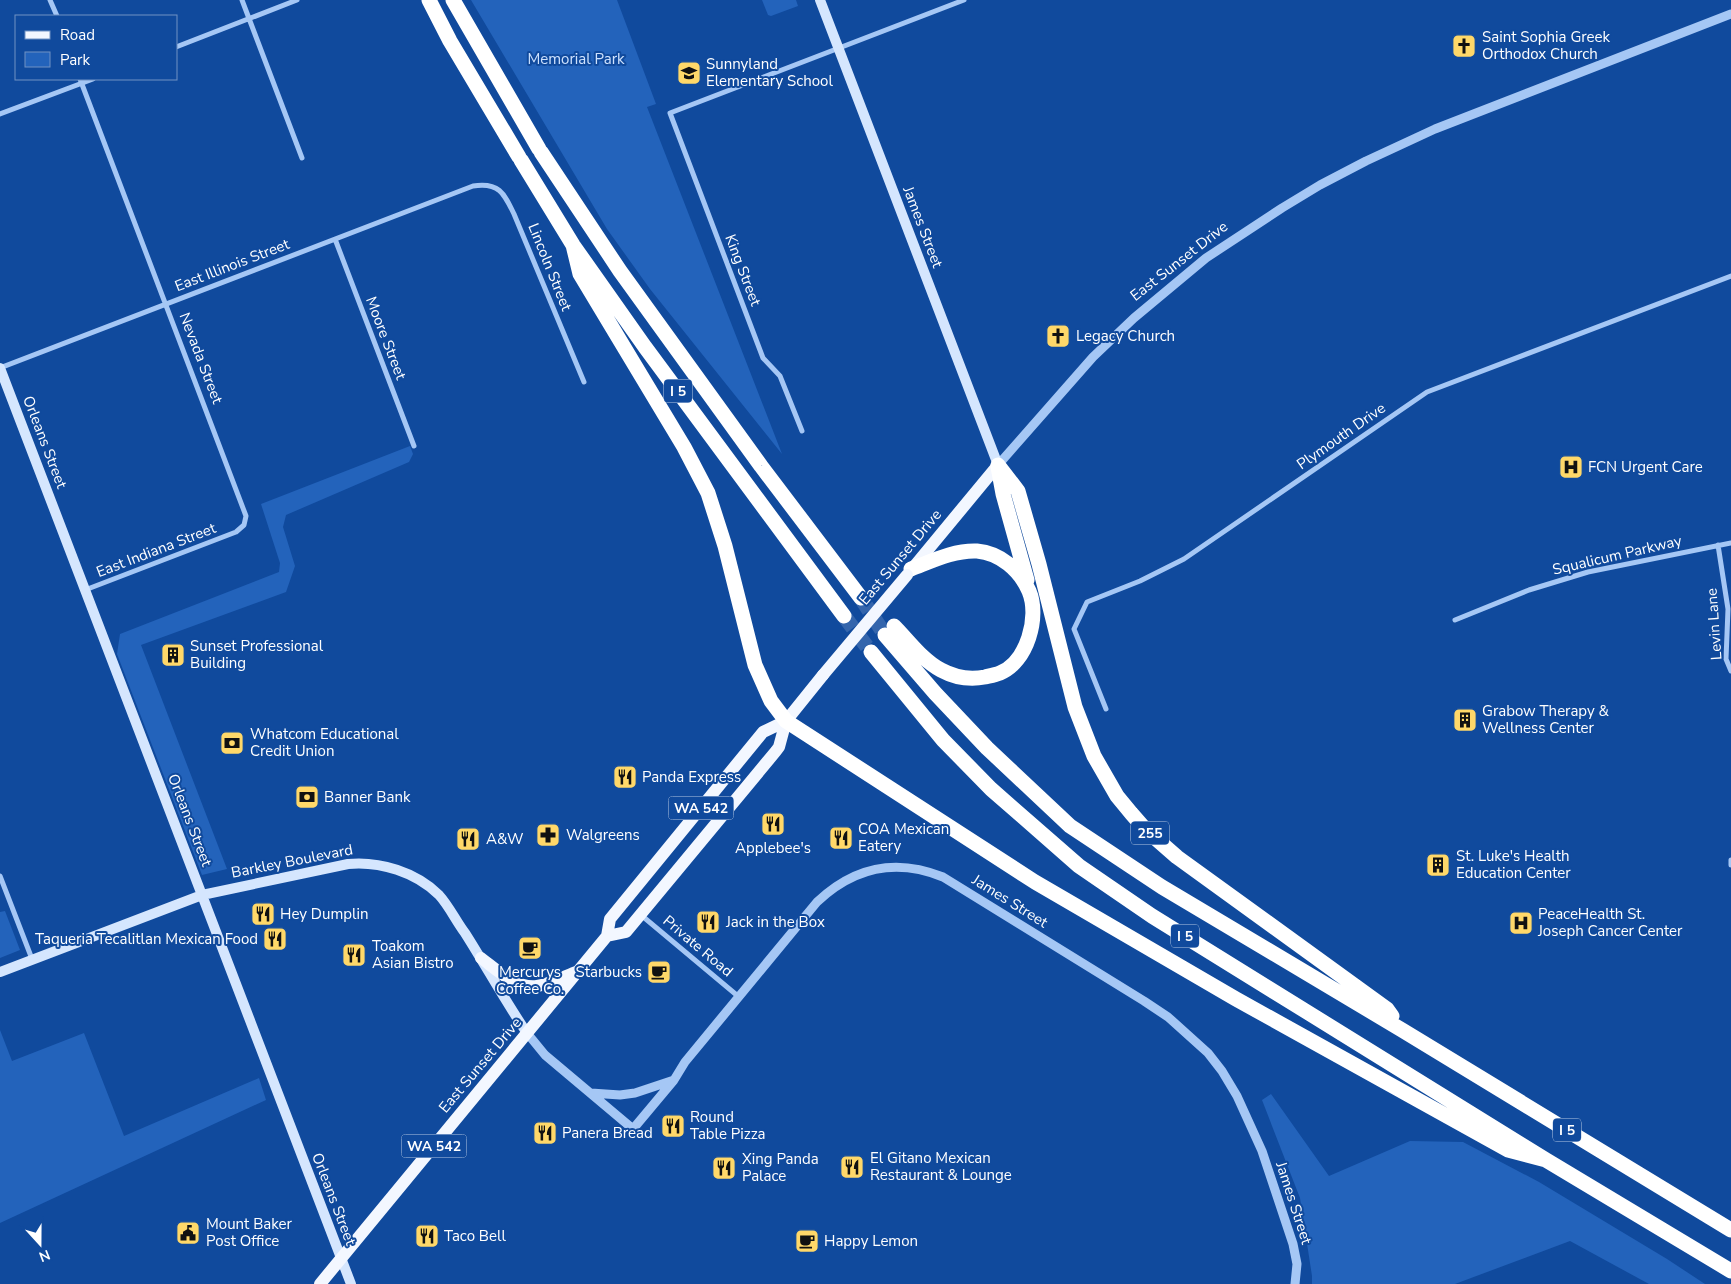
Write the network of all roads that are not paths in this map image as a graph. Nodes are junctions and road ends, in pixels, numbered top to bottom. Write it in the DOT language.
graph roads {
  1 [pos="50,0"];
  2 [pos="242,0"];
  3 [pos="297,0"];
  4 [pos="429,0"];
  5 [pos="453,0"];
  6 [pos="820,0"];
  7 [pos="964,0"];
  8 [pos="1731,14"];
  9 [pos="56,15"];
  10 [pos="249,18"];
  11 [pos="178,46"];
  12 [pos="838,48"];
  13 [pos="81,81"];
  14 [pos="0,114"];
  15 [pos="302,158"];
  16 [pos="473,186"];
  17 [pos="335,239"];
  18 [pos="573,245"];
  19 [pos="1731,276"];
  20 [pos="166,304"];
  21 [pos="0,368"];
  22 [pos="584,382"];
  23 [pos="802,431"];
  24 [pos="414,446"];
  25 [pos="998,465"];
  26 [pos="236,532"];
  27 [pos="1731,542"];
  28 [pos="1718,545"];
  29 [pos="909,572"];
  30 [pos="85,590"];
  31 [pos="1030,592"];
  32 [pos="861,598"];
  33 [pos="844,616"];
  34 [pos="1455,620"];
  35 [pos="871,652"];
  36 [pos="1731,671"];
  37 [pos="1106,709"];
  38 [pos="786,721"];
  39 [pos="1731,860"];
  40 [pos="1731,866"];
  41 [pos="0,876"];
  42 [pos="202,895"];
  43 [pos="641,914"];
  44 [pos="607,936"];
  45 [pos="481,958"];
  46 [pos="32,959"];
  47 [pos="580,970"];
  48 [pos="0,972"];
  49 [pos="739,997"];
  50 [pos="1402,1030"];
  51 [pos="528,1033"];
  52 [pos="674,1080"];
  53 [pos="591,1093"];
  54 [pos="633,1129"];
  55 [pos="1546,1160"];
  56 [pos="1731,1230"];
  57 [pos="341,1259"];
  58 [pos="1731,1271"];
  59 [pos="320,1284"];
  60 [pos="351,1284"];
  61 [pos="1295,1284"];
  1 -- 9 [label="street"];
  2 -- 10 [label="street"];
  3 -- 10 [label="street"];
  4 -- 18 [label="highway, I 5"];
  5 -- 32 [label="highway, I 5"];
  6 -- 12 [label="main road, James Street"];
  7 -- 12 [label="street"];
  8 -- 25 [label="street, East Sunset Drive"];
  10 -- 11 [label="street"];
  10 -- 15 [label="street"];
  12 -- 23 [label="street, King Street"];
  12 -- 25 [label="main road, James Street"];
  13 -- 14 [label="street"];
  13 -- 20 [label="street, Nevada Street"];
  16 -- 17 [label="street, East Illinois Street"];
  16 -- 22 [label="street, Lincoln Street"];
  17 -- 20 [label="street, East Illinois Street"];
  17 -- 24 [label="street, Moore Street"];
  18 -- 33 [label="highway, I 5"];
  18 -- 38 [label="highway"];
  19 -- 37 [label="street, Plymouth Drive"];
  20 -- 21 [label="street, East Illinois Street"];
  20 -- 26 [label="street, Nevada Street"];
  21 -- 30 [label="main road, Orleans Street"];
  25 -- 29 [label="main road, East Sunset Drive"];
  25 -- 31 [label="highway"];
  25 -- 50 [label="highway, 255"];
  26 -- 30 [label="street, East Indiana Street"];
  27 -- 28 [label="street, Squalicum Parkway"];
  28 -- 34 [label="street, Squalicum Parkway"];
  28 -- 36 [label="street, Levin Lane"];
  29 -- 31 [label="highway"];
  29 -- 38 [label="main road, East Sunset Drive / WA 542, bridge"];
  30 -- 42 [label="main road, Orleans Street"];
  31 -- 50 [label="highway, I 5"];
  35 -- 55 [label="highway, I 5"];
  38 -- 43 [label="main road, East Sunset Drive / WA 542"];
  38 -- 44 [label="main road, East Sunset Drive / WA 542"];
  38 -- 55 [label="highway"];
  39 -- 40 [label="street"];
  41 -- 46 [label="street"];
  42 -- 45 [label="main road, Barkley Boulevard"];
  42 -- 46 [label="main road, Barkley Boulevard"];
  42 -- 57 [label="main road, Orleans Street"];
  43 -- 44 [label="main road, East Sunset Drive / WA 542"];
  43 -- 49 [label="street, Private Road"];
  44 -- 47 [label="main road, East Sunset Drive / WA 542"];
  45 -- 47 [label="main road"];
  45 -- 51 [label="main road, Barkley Boulevard"];
  46 -- 48 [label="main road, Barkley Boulevard"];
  47 -- 51 [label="main road, East Sunset Drive / WA 542"];
  49 -- 52 [label="street, James Street"];
  49 -- 61 [label="street, James Street"];
  50 -- 56 [label="highway, I 5"];
  51 -- 53 [label="street, Barkley Boulevard"];
  51 -- 57 [label="main road, East Sunset Drive / WA 542"];
  52 -- 53 [label="street"];
  52 -- 54 [label="street, James Street"];
  53 -- 54 [label="street, Barkley Boulevard"];
  55 -- 58 [label="highway, I 5"];
  57 -- 59 [label="main road, East Sunset Drive / WA 542"];
  57 -- 60 [label="main road, Orleans Street"];
}
